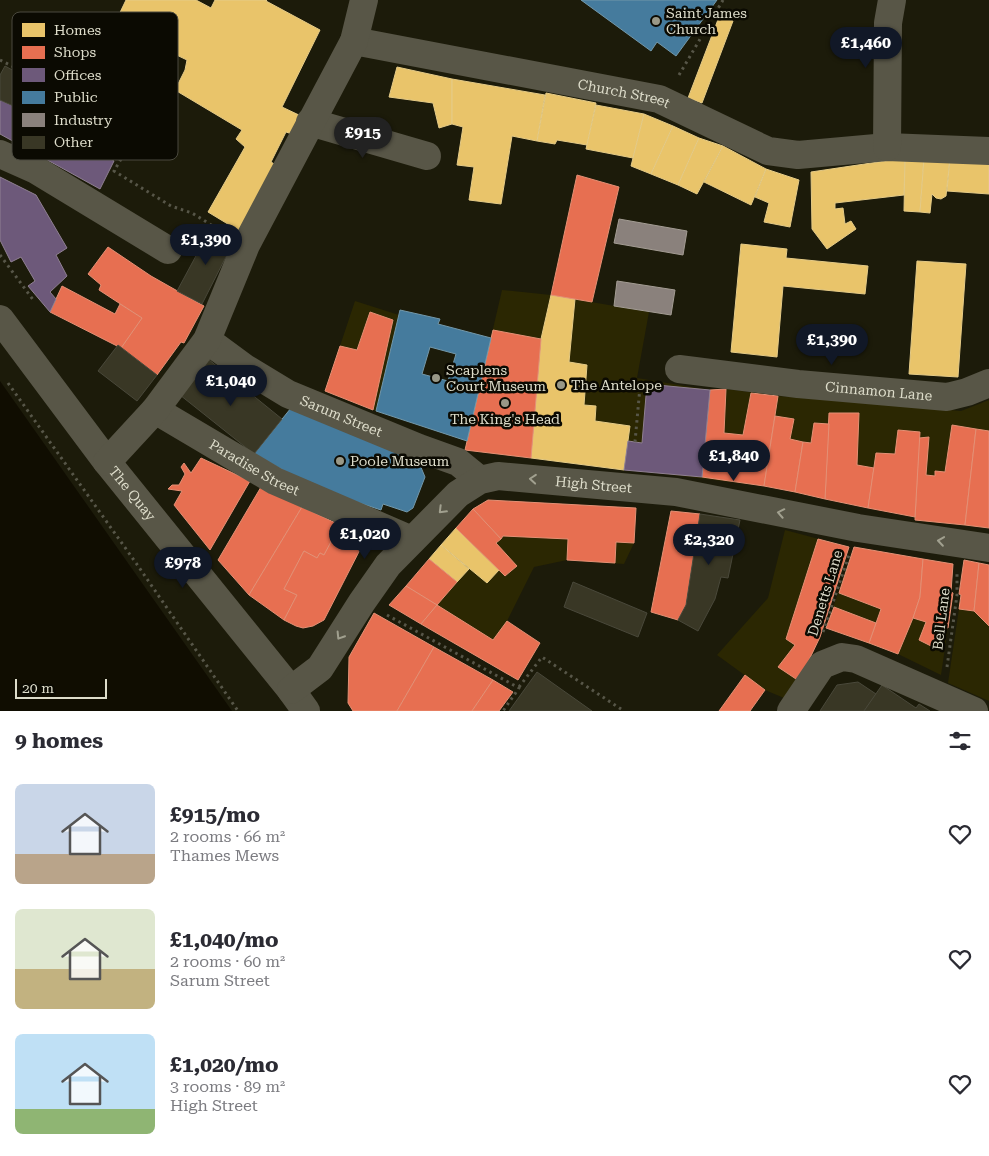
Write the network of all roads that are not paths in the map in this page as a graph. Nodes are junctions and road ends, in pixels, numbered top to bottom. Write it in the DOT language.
graph roads {
  1 [pos="364,0"];
  2 [pos="892,0"];
  3 [pos="354,41"];
  4 [pos="310,122"];
  5 [pos="887,147"];
  6 [pos="989,151"];
  7 [pos="0,154"];
  8 [pos="427,156"];
  9 [pos="12,159"];
  10 [pos="14,160"];
  11 [pos="168,250"];
  12 [pos="0,319"];
  13 [pos="207,340"];
  14 [pos="679,369"];
  15 [pos="989,383"];
  16 [pos="155,410"];
  17 [pos="107,462"];
  18 [pos="480,480"];
  19 [pos="412,540"];
  20 [pos="989,548"];
  21 [pos="298,700"];
  22 [pos="791,711"];
  23 [pos="974,711"];
  1 -- 3 [label="street"];
  2 -- 5 [label="street"];
  3 -- 4 [label="street"];
  3 -- 5 [label="street, Church Street"];
  4 -- 8 [label="street"];
  4 -- 13 [label="street"];
  5 -- 6 [label="street, Church Street"];
  7 -- 9 [label="street"];
  10 -- 11 [label="street"];
  12 -- 17 [label="street, The Quay"];
  13 -- 16 [label="street"];
  13 -- 18 [label="street, Sarum Street"];
  14 -- 15 [label="street, Cinnamon Lane"];
  16 -- 17 [label="street"];
  16 -- 19 [label="street, Paradise Street"];
  17 -- 21 [label="street, The Quay"];
  18 -- 19 [label="street, High Street, one-way"];
  20 -- 18 [label="street, High Street, one-way"];
  19 -- 21 [label="street, High Street, one-way"];
  22 -- 23 [label="street"];
}
